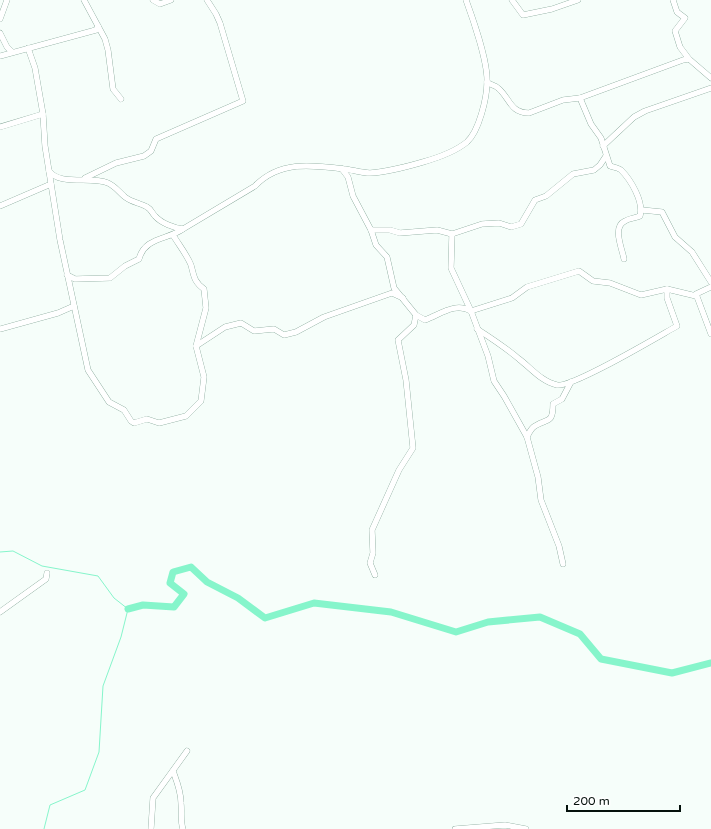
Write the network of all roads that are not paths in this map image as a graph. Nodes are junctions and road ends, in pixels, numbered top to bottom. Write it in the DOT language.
graph roads {
  1 [pos="7,0"];
  2 [pos="84,0"];
  3 [pos="153,0"];
  4 [pos="170,0"];
  5 [pos="207,0"];
  6 [pos="466,0"];
  7 [pos="512,0"];
  8 [pos="578,0"];
  9 [pos="673,0"];
  10 [pos="0,20"];
  11 [pos="98,26"];
  12 [pos="0,33"];
  13 [pos="28,48"];
  14 [pos="12,52"];
  15 [pos="0,56"];
  16 [pos="689,59"];
  17 [pos="711,78"];
  18 [pos="487,82"];
  19 [pos="711,88"];
  20 [pos="580,98"];
  21 [pos="121,99"];
  22 [pos="43,114"];
  23 [pos="0,127"];
  24 [pos="603,146"];
  25 [pos="606,156"];
  26 [pos="342,169"];
  27 [pos="49,171"];
  28 [pos="83,179"];
  29 [pos="51,184"];
  30 [pos="0,206"];
  31 [pos="642,210"];
  32 [pos="183,229"];
  33 [pos="371,230"];
  34 [pos="452,234"];
  35 [pos="173,236"];
  36 [pos="624,259"];
  37 [pos="67,275"];
  38 [pos="711,282"];
  39 [pos="711,287"];
  40 [pos="667,289"];
  41 [pos="696,296"];
  42 [pos="403,298"];
  43 [pos="74,306"];
  44 [pos="471,310"];
  45 [pos="416,315"];
  46 [pos="0,329"];
  47 [pos="477,329"];
  48 [pos="711,334"];
  49 [pos="196,346"];
  50 [pos="571,382"];
  51 [pos="527,437"];
  52 [pos="563,564"];
  53 [pos="47,573"];
  54 [pos="376,575"];
  55 [pos="0,612"];
  56 [pos="187,751"];
  57 [pos="173,771"];
  58 [pos="151,829"];
  59 [pos="183,829"];
  60 [pos="455,829"];
  61 [pos="526,829"];
  1 -- 10 [label="street"];
  2 -- 11 [label="street"];
  3 -- 4 [label="street"];
  5 -- 28 [label="street"];
  6 -- 18 [label="street"];
  7 -- 8 [label="street"];
  9 -- 16 [label="street"];
  11 -- 13 [label="street"];
  11 -- 21 [label="street"];
  12 -- 14 [label="street"];
  13 -- 14 [label="street"];
  13 -- 22 [label="street"];
  14 -- 15 [label="street"];
  16 -- 17 [label="street"];
  16 -- 20 [label="street"];
  18 -- 20 [label="street"];
  18 -- 26 [label="street"];
  19 -- 24 [label="street"];
  20 -- 24 [label="street"];
  22 -- 23 [label="street"];
  22 -- 27 [label="street"];
  24 -- 25 [label="street"];
  25 -- 31 [label="street"];
  25 -- 34 [label="street"];
  26 -- 32 [label="street"];
  26 -- 33 [label="street"];
  27 -- 28 [label="street"];
  27 -- 29 [label="street"];
  28 -- 32 [label="street"];
  29 -- 30 [label="street"];
  29 -- 37 [label="street"];
  31 -- 36 [label="street"];
  31 -- 38 [label="street"];
  32 -- 35 [label="street"];
  33 -- 34 [label="street"];
  33 -- 42 [label="street"];
  34 -- 44 [label="street"];
  35 -- 37 [label="street"];
  35 -- 49 [label="street"];
  37 -- 43 [label="street"];
  39 -- 41 [label="street"];
  40 -- 41 [label="street"];
  40 -- 44 [label="street"];
  40 -- 50 [label="street"];
  41 -- 48 [label="street"];
  42 -- 45 [label="street"];
  42 -- 49 [label="street"];
  43 -- 46 [label="street"];
  43 -- 49 [label="street"];
  44 -- 45 [label="street"];
  44 -- 47 [label="street"];
  45 -- 54 [label="street"];
  47 -- 50 [label="street"];
  47 -- 51 [label="street"];
  50 -- 51 [label="street"];
  51 -- 52 [label="street"];
  53 -- 55 [label="street"];
  56 -- 57 [label="street"];
  57 -- 58 [label="street"];
  57 -- 59 [label="street"];
  60 -- 61 [label="street"];
}
